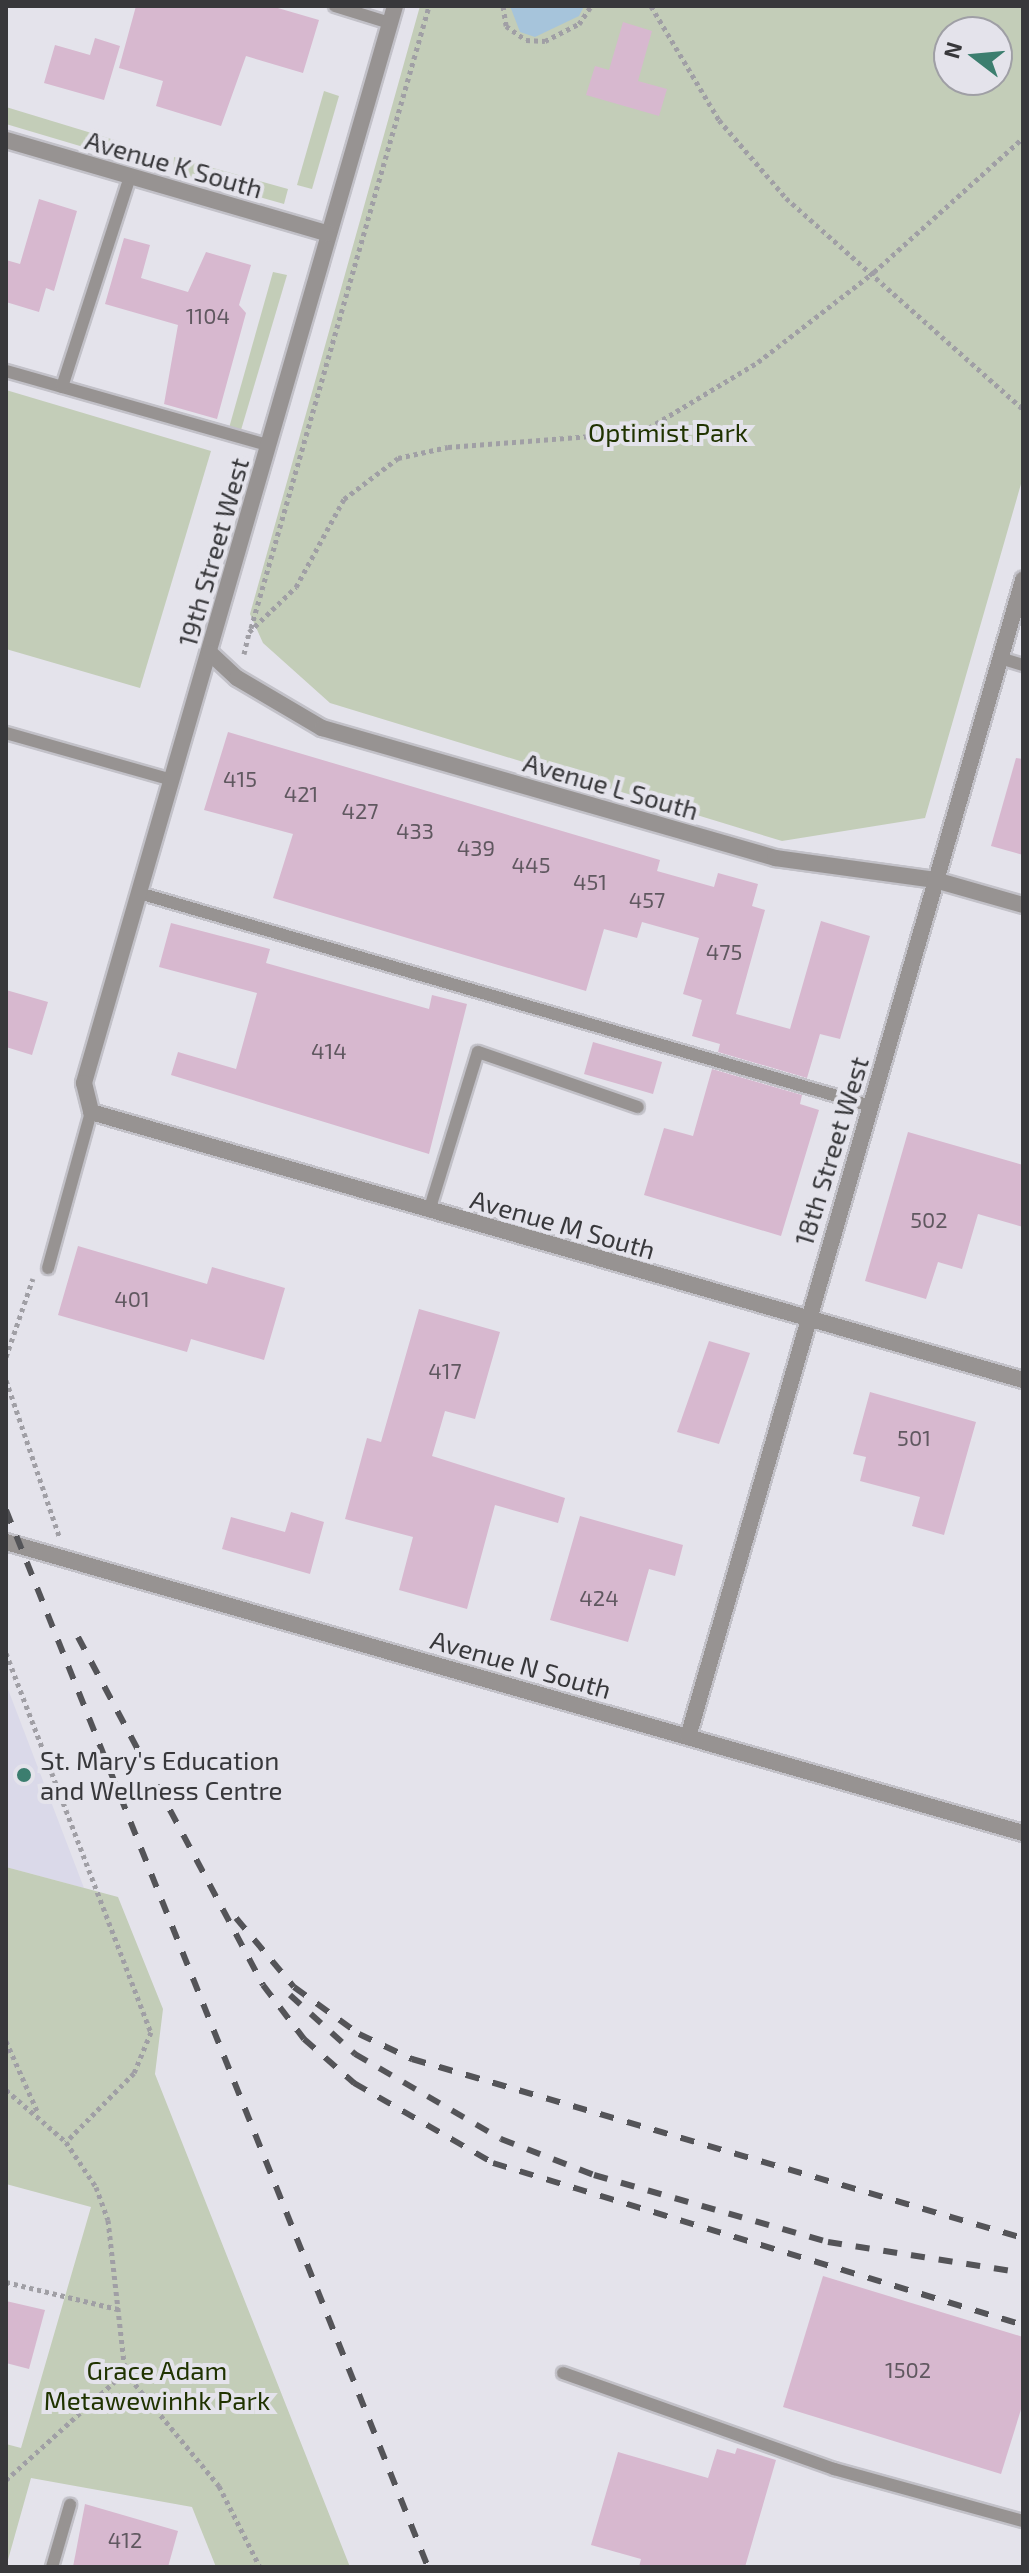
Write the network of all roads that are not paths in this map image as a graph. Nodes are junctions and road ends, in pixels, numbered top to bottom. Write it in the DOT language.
graph roads {
  1 [pos="335,6"];
  2 [pos="392,14"];
  3 [pos="6,140"];
  4 [pos="130,176"];
  5 [pos="329,234"];
  6 [pos="6,371"];
  7 [pos="62,387"];
  8 [pos="268,445"];
  9 [pos="1023,580"];
  10 [pos="210,653"];
  11 [pos="1000,658"];
  12 [pos="1023,665"];
  13 [pos="6,733"];
  14 [pos="172,780"];
  15 [pos="935,880"];
  16 [pos="139,893"];
  17 [pos="1023,905"];
  18 [pos="871,1106"];
  19 [pos="638,1107"];
  20 [pos="91,1112"];
  21 [pos="429,1211"];
  22 [pos="48,1268"];
  23 [pos="806,1317"];
  24 [pos="1023,1380"];
  25 [pos="6,1542"];
  26 [pos="688,1737"];
  27 [pos="1023,1833"];
  28 [pos="563,2373"];
  29 [pos="70,2505"];
  30 [pos="1023,2521"];
  31 [pos="52,2567"];
  1 -- 2 [label="lane"];
  2 -- 5 [label="street, 19th Street West"];
  3 -- 4 [label="street, Avenue K South"];
  4 -- 5 [label="street, Avenue K South"];
  4 -- 7 [label="lane"];
  5 -- 8 [label="street, 19th Street West"];
  6 -- 7 [label="lane"];
  7 -- 8 [label="lane"];
  8 -- 10 [label="street, 19th Street West"];
  9 -- 11 [label="street, 18th Street West"];
  10 -- 14 [label="street, 19th Street West"];
  10 -- 15 [label="street, Avenue L South"];
  11 -- 12 [label="lane"];
  11 -- 15 [label="street, 18th Street West"];
  13 -- 14 [label="lane"];
  14 -- 16 [label="street, 19th Street West"];
  15 -- 17 [label="street, Avenue L South"];
  15 -- 18 [label="street, 18th Street West"];
  16 -- 18 [label="lane"];
  16 -- 20 [label="street, 19th Street West"];
  18 -- 23 [label="street, 18th Street West"];
  19 -- 21 [label="lane"];
  20 -- 21 [label="street, Avenue M South"];
  20 -- 22 [label="lane"];
  21 -- 23 [label="street, Avenue M South"];
  23 -- 24 [label="street, Avenue M South"];
  23 -- 26 [label="street, 18th Street West"];
  25 -- 26 [label="street, Avenue N South"];
  26 -- 27 [label="street, Avenue N South"];
  28 -- 30 [label="lane"];
  29 -- 31 [label="lane"];
}
